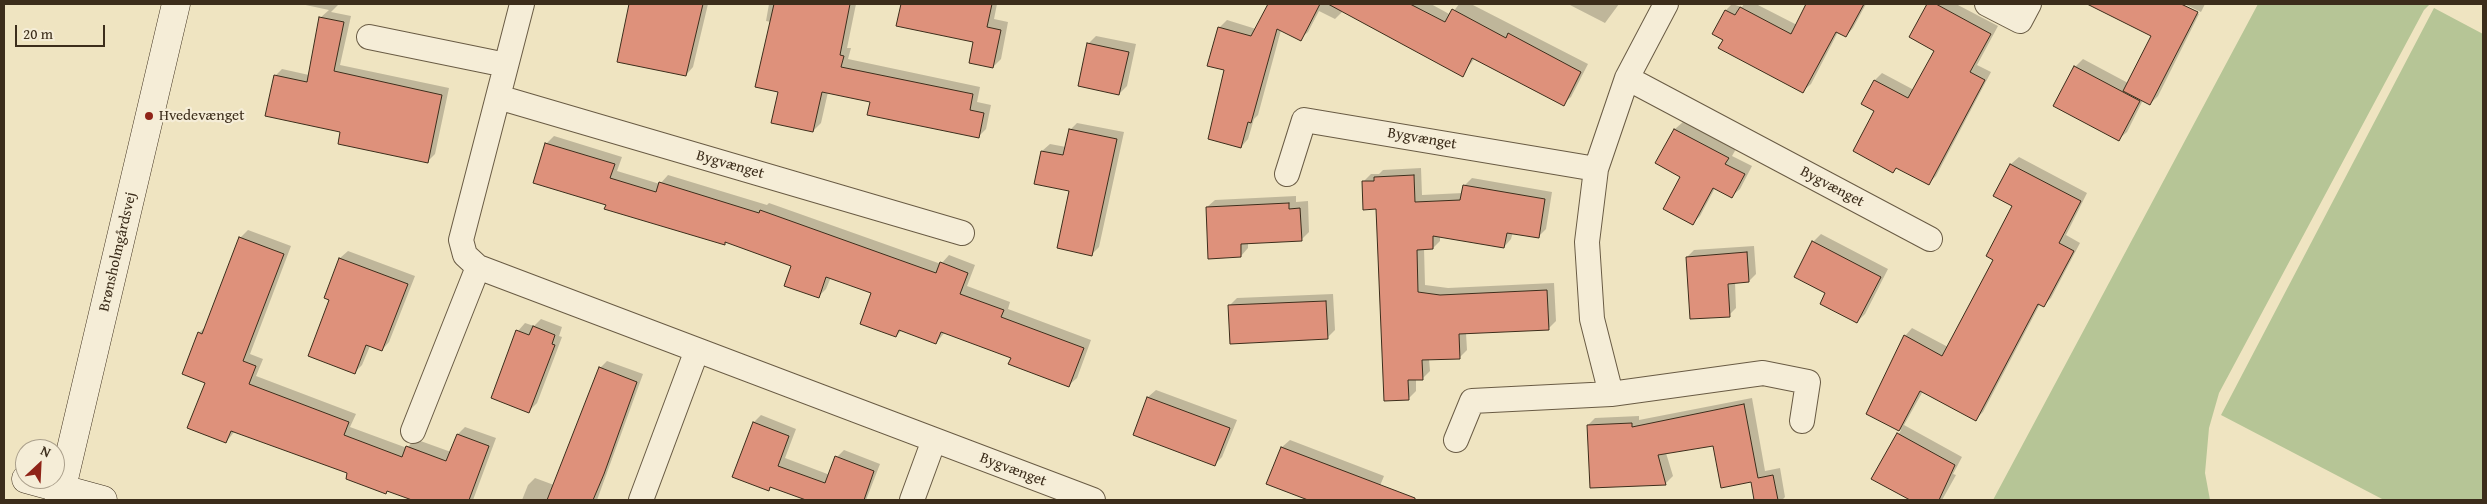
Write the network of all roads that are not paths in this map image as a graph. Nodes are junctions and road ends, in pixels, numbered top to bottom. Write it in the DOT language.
graph roads {
  1 [pos="176,4"];
  2 [pos="522,4"];
  3 [pos="1666,4"];
  4 [pos="1987,4"];
  5 [pos="2029,4"];
  6 [pos="369,37"];
  7 [pos="506,65"];
  8 [pos="1627,78"];
  9 [pos="498,97"];
  10 [pos="1596,169"];
  11 [pos="1288,174"];
  12 [pos="962,233"];
  13 [pos="1930,239"];
  14 [pos="478,267"];
  15 [pos="696,350"];
  16 [pos="1611,394"];
  17 [pos="1802,421"];
  18 [pos="413,431"];
  19 [pos="934,440"];
  20 [pos="1456,440"];
  21 [pos="49,489"];
  22 [pos="61,494"];
  23 [pos="103,500"];
  24 [pos="641,500"];
  25 [pos="912,500"];
  26 [pos="1093,500"];
  1 -- 22 [label="street, Brønsholmgårdsvej"];
  2 -- 7 [label="street"];
  3 -- 8 [label="street"];
  4 -- 5 [label="street"];
  6 -- 7 [label="street"];
  7 -- 9 [label="street"];
  8 -- 10 [label="street"];
  8 -- 13 [label="street, Bygvænget"];
  9 -- 12 [label="street, Bygvænget"];
  9 -- 14 [label="street"];
  10 -- 11 [label="street, Bygvænget"];
  10 -- 16 [label="street"];
  14 -- 15 [label="street, Bygvænget"];
  14 -- 18 [label="street"];
  15 -- 19 [label="street, Bygvænget"];
  15 -- 24 [label="street"];
  16 -- 17 [label="street"];
  16 -- 20 [label="street"];
  19 -- 25 [label="street"];
  19 -- 26 [label="street, Bygvænget"];
  21 -- 22 [label="street"];
  22 -- 23 [label="street"];
}
